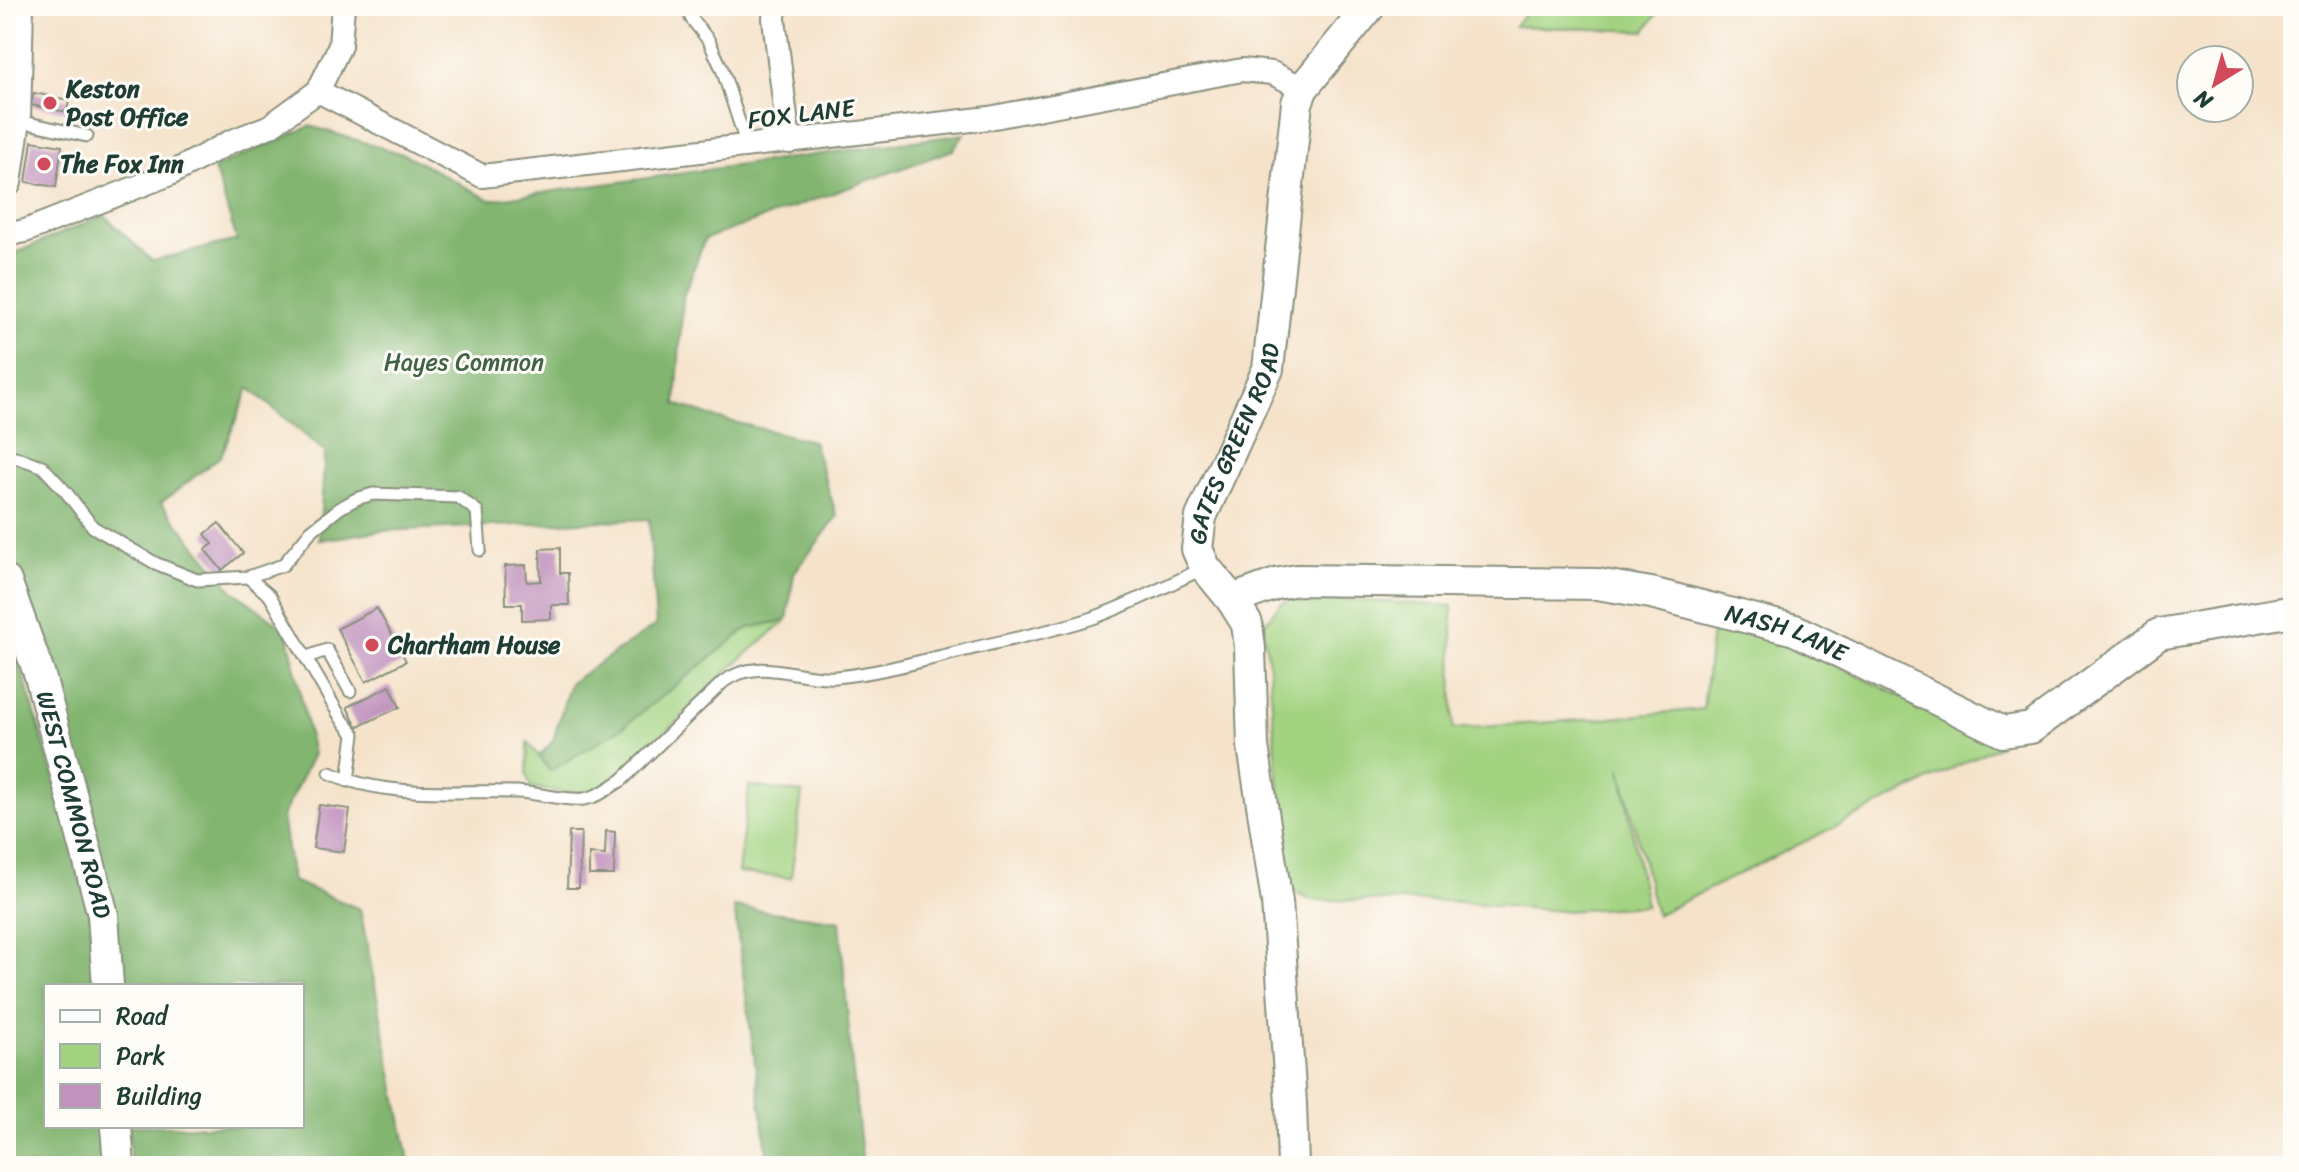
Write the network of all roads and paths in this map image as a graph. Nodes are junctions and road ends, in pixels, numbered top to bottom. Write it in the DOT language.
graph roads {
  1 [pos="18,6"];
  2 [pos="343,6"];
  3 [pos="775,6"];
  4 [pos="1370,6"];
  5 [pos="691,18"];
  6 [pos="12,59"];
  7 [pos="1303,88"];
  8 [pos="318,91"];
  9 [pos="15,120"];
  10 [pos="87,136"];
  11 [pos="789,142"];
  12 [pos="747,147"];
  13 [pos="6,182"];
  14 [pos="6,235"];
  15 [pos="6,454"];
  16 [pos="480,550"];
  17 [pos="1205,567"];
  18 [pos="248,577"];
  19 [pos="6,581"];
  20 [pos="1232,600"];
  21 [pos="2293,611"];
  22 [pos="307,657"];
  23 [pos="350,691"];
  24 [pos="330,773"];
  25 [pos="348,781"];
  26 [pos="108,984"];
  27 [pos="116,1128"];
  28 [pos="119,1166"];
  29 [pos="1293,1166"];
  1 -- 6 [label="street"];
  2 -- 8 [label="street"];
  3 -- 11 [label="street"];
  4 -- 7 [label="street"];
  5 -- 12 [label="lane"];
  6 -- 9 [label="street"];
  7 -- 11 [label="street, FOX LANE"];
  7 -- 17 [label="street, GATES GREEN ROAD"];
  8 -- 12 [label="street, FOX LANE"];
  8 -- 14 [label="street"];
  9 -- 10 [label="lane"];
  9 -- 13 [label="street"];
  11 -- 12 [label="street, FOX LANE"];
  15 -- 18 [label="lane"];
  16 -- 18 [label="lane"];
  17 -- 20 [label="street, GATES GREEN ROAD"];
  17 -- 25 [label="lane"];
  18 -- 22 [label="lane"];
  19 -- 26 [label="street, WEST COMMON ROAD"];
  20 -- 21 [label="street, NASH LANE"];
  20 -- 29 [label="street, GATES GREEN ROAD"];
  22 -- 23 [label="lane"];
  22 -- 25 [label="lane"];
  24 -- 25 [label="lane"];
  27 -- 28 [label="street"];
}
